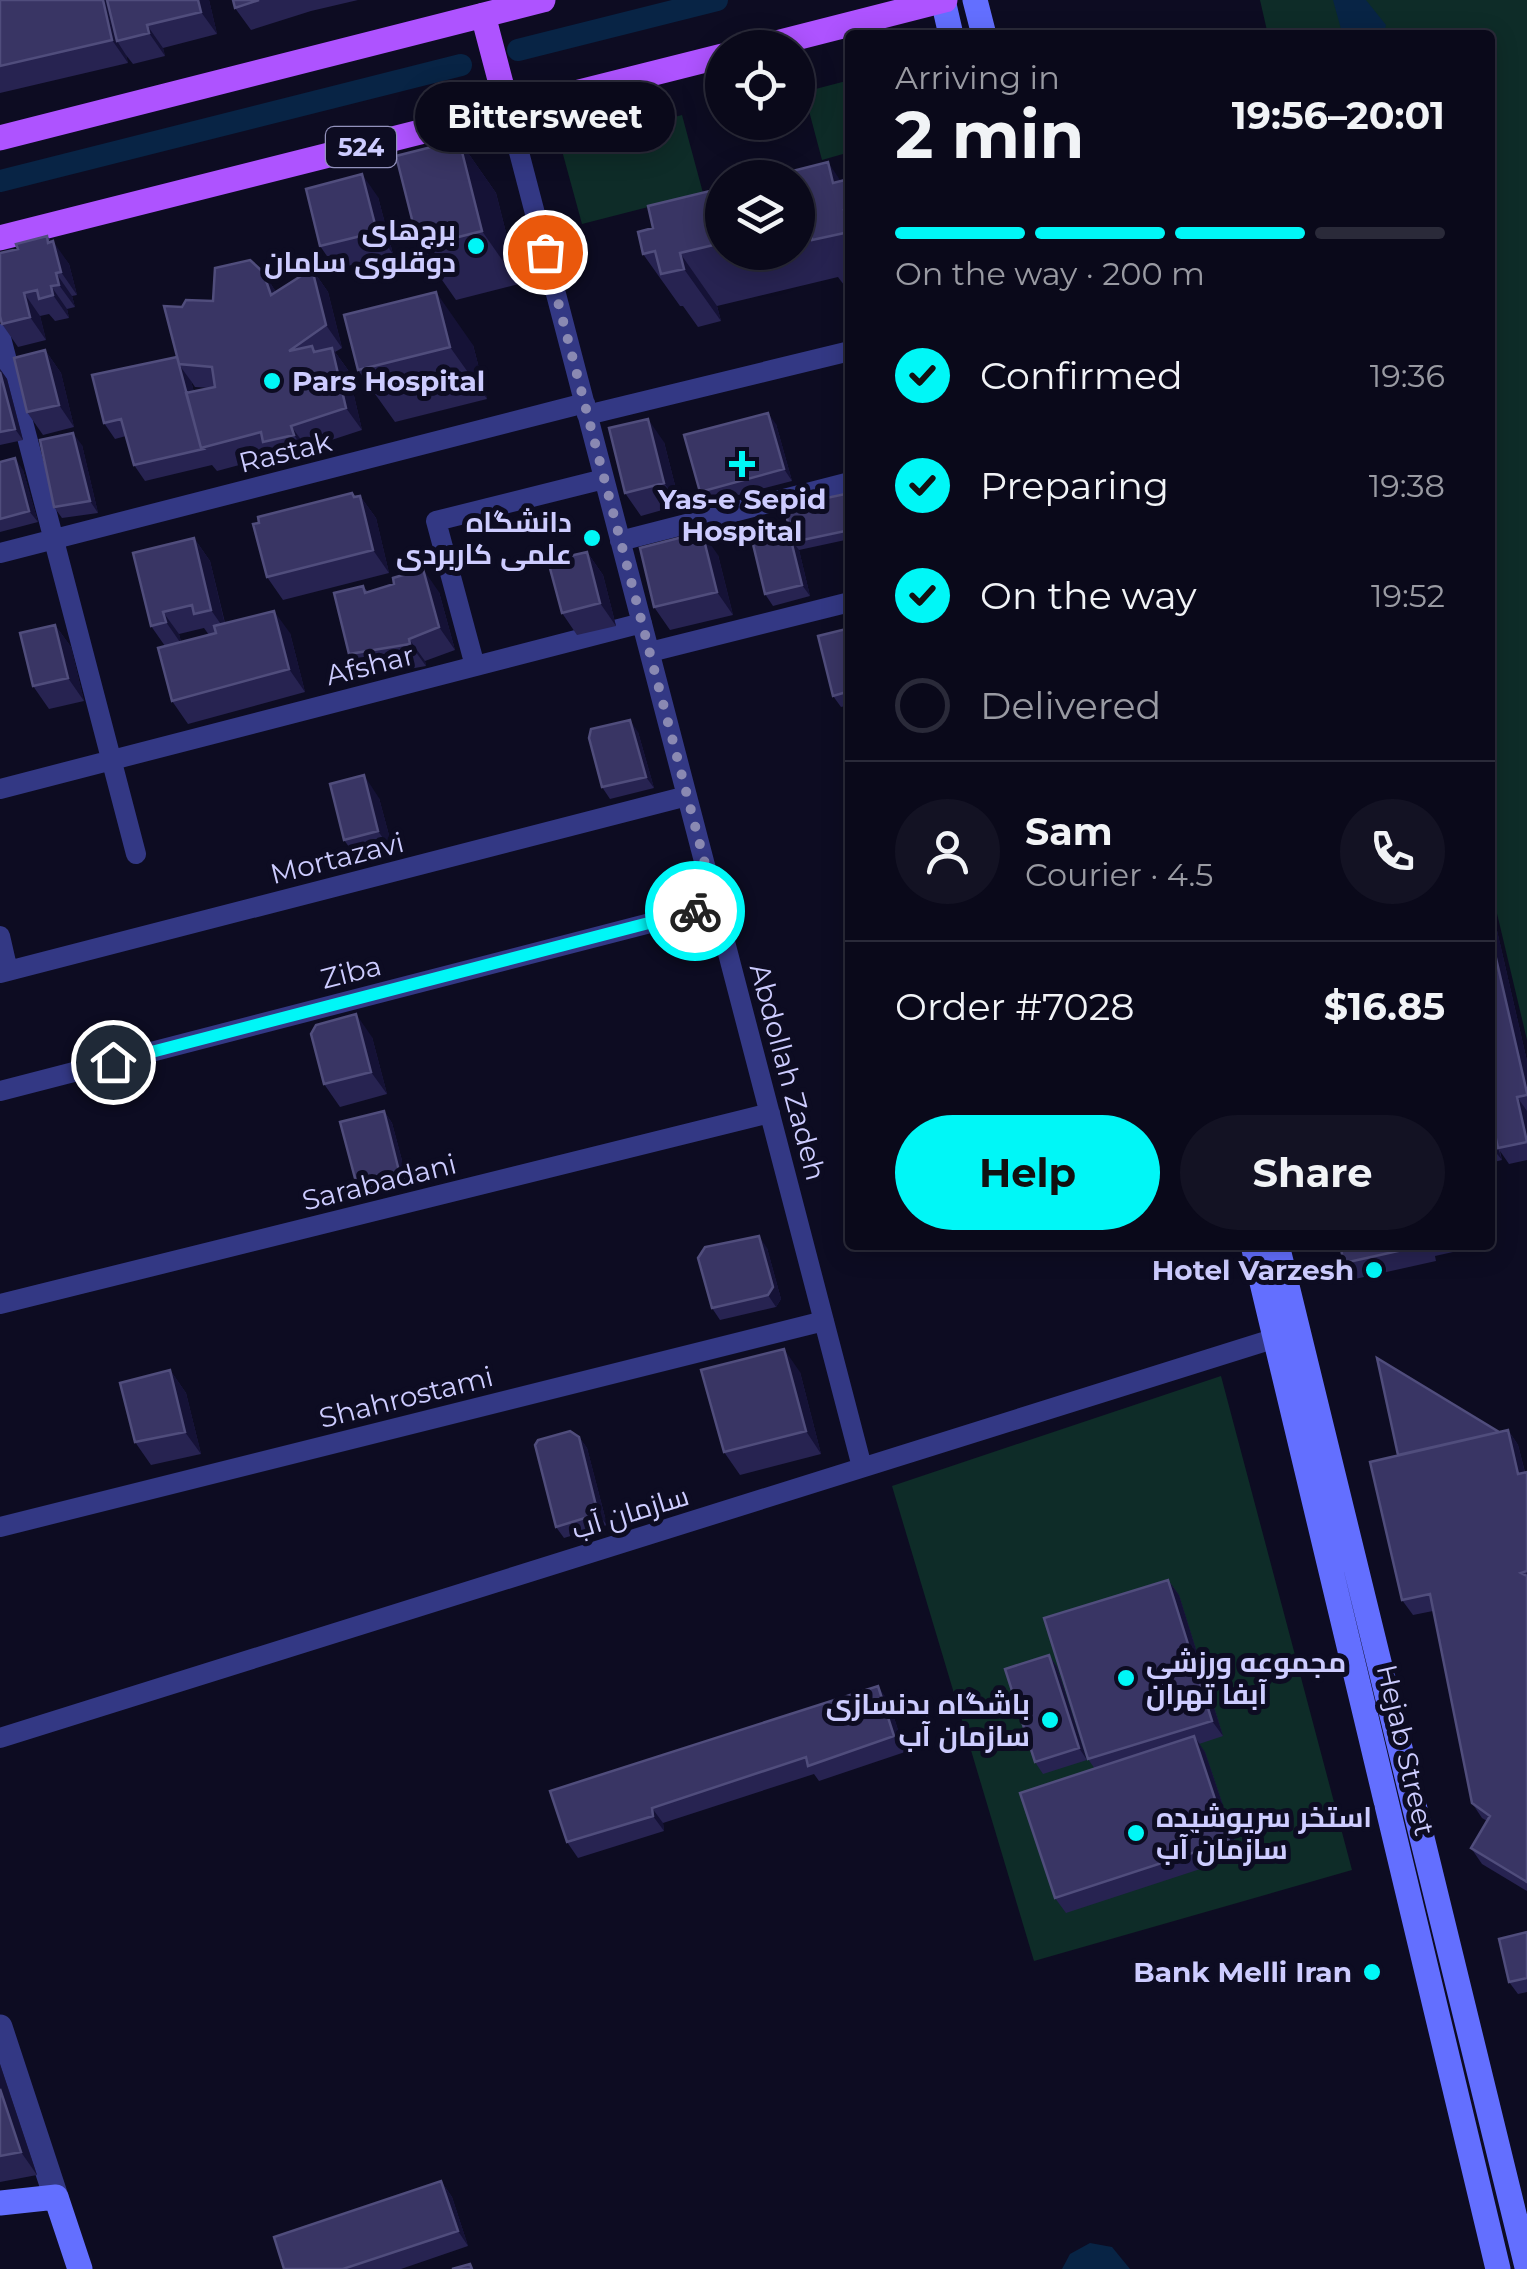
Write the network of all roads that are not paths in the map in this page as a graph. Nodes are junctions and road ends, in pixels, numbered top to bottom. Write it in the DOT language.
graph roads {
  1 [pos="542,0"];
  2 [pos="943,0"];
  3 [pos="976,0"];
  4 [pos="481,8"];
  5 [pos="950,30"];
  6 [pos="983,30"];
  7 [pos="815,33"];
  8 [pos="705,60"];
  9 [pos="508,110"];
  10 [pos="0,138"];
  11 [pos="0,238"];
  12 [pos="0,334"];
  13 [pos="845,352"];
  14 [pos="586,409"];
  15 [pos="604,478"];
  16 [pos="845,483"];
  17 [pos="54,540"];
  18 [pos="620,540"];
  19 [pos="0,553"];
  20 [pos="845,603"];
  21 [pos="642,623"];
  22 [pos="650,652"];
  23 [pos="475,666"];
  24 [pos="111,760"];
  25 [pos="0,788"];
  26 [pos="688,796"];
  27 [pos="136,854"];
  28 [pos="716,906"];
  29 [pos="0,936"];
  30 [pos="4,972"];
  31 [pos="0,1091"];
  32 [pos="770,1114"];
  33 [pos="1255,1250"];
  34 [pos="1278,1250"];
  35 [pos="0,1304"];
  36 [pos="824,1320"];
  37 [pos="1287,1335"];
  38 [pos="862,1468"];
  39 [pos="0,1526"];
  40 [pos="0,1738"];
  41 [pos="0,2027"];
  42 [pos="56,2196"];
  43 [pos="0,2204"];
  44 [pos="1527,2267"];
  45 [pos="80,2269"];
  46 [pos="1498,2269"];
  1 -- 4 [label="main road"];
  2 -- 5 [label="main road"];
  2 -- 7 [label="main road"];
  3 -- 6 [label="main road"];
  4 -- 9 [label="main road"];
  4 -- 10 [label="main road"];
  8 -- 9 [label="main road, 524"];
  9 -- 11 [label="main road, 524"];
  9 -- 14 [label="street, Abdollah Zadeh"];
  12 -- 17 [label="street"];
  13 -- 14 [label="street, Rastak"];
  14 -- 15 [label="street, Abdollah Zadeh"];
  14 -- 17 [label="street, Rastak"];
  15 -- 18 [label="street, Abdollah Zadeh"];
  15 -- 23 [label="street"];
  16 -- 18 [label="street"];
  17 -- 19 [label="street, Rastak"];
  17 -- 24 [label="street"];
  18 -- 21 [label="street, Abdollah Zadeh"];
  20 -- 22 [label="street"];
  21 -- 22 [label="street, Abdollah Zadeh"];
  21 -- 23 [label="street, Afshar"];
  22 -- 26 [label="street, Abdollah Zadeh"];
  23 -- 24 [label="street, Afshar"];
  24 -- 25 [label="street, Afshar"];
  24 -- 27 [label="street"];
  26 -- 28 [label="street, Abdollah Zadeh"];
  26 -- 30 [label="street, Mortazavi"];
  28 -- 31 [label="street, Ziba"];
  28 -- 32 [label="street, Abdollah Zadeh"];
  29 -- 30 [label="street"];
  32 -- 35 [label="street, Sarabadani"];
  32 -- 36 [label="street, Abdollah Zadeh"];
  33 -- 37 [label="main road, Hejab Street"];
  34 -- 37 [label="main road, Hejab Street"];
  36 -- 38 [label="street, Abdollah Zadeh"];
  36 -- 39 [label="street, Shahrostami"];
  37 -- 38 [label="street, سازمان آب"];
  37 -- 44 [label="main road, Hejab Street"];
  37 -- 46 [label="main road, Hejab Street"];
  38 -- 40 [label="street, سازمان آب"];
  41 -- 42 [label="street"];
  42 -- 43 [label="main road"];
  42 -- 45 [label="main road"];
}
